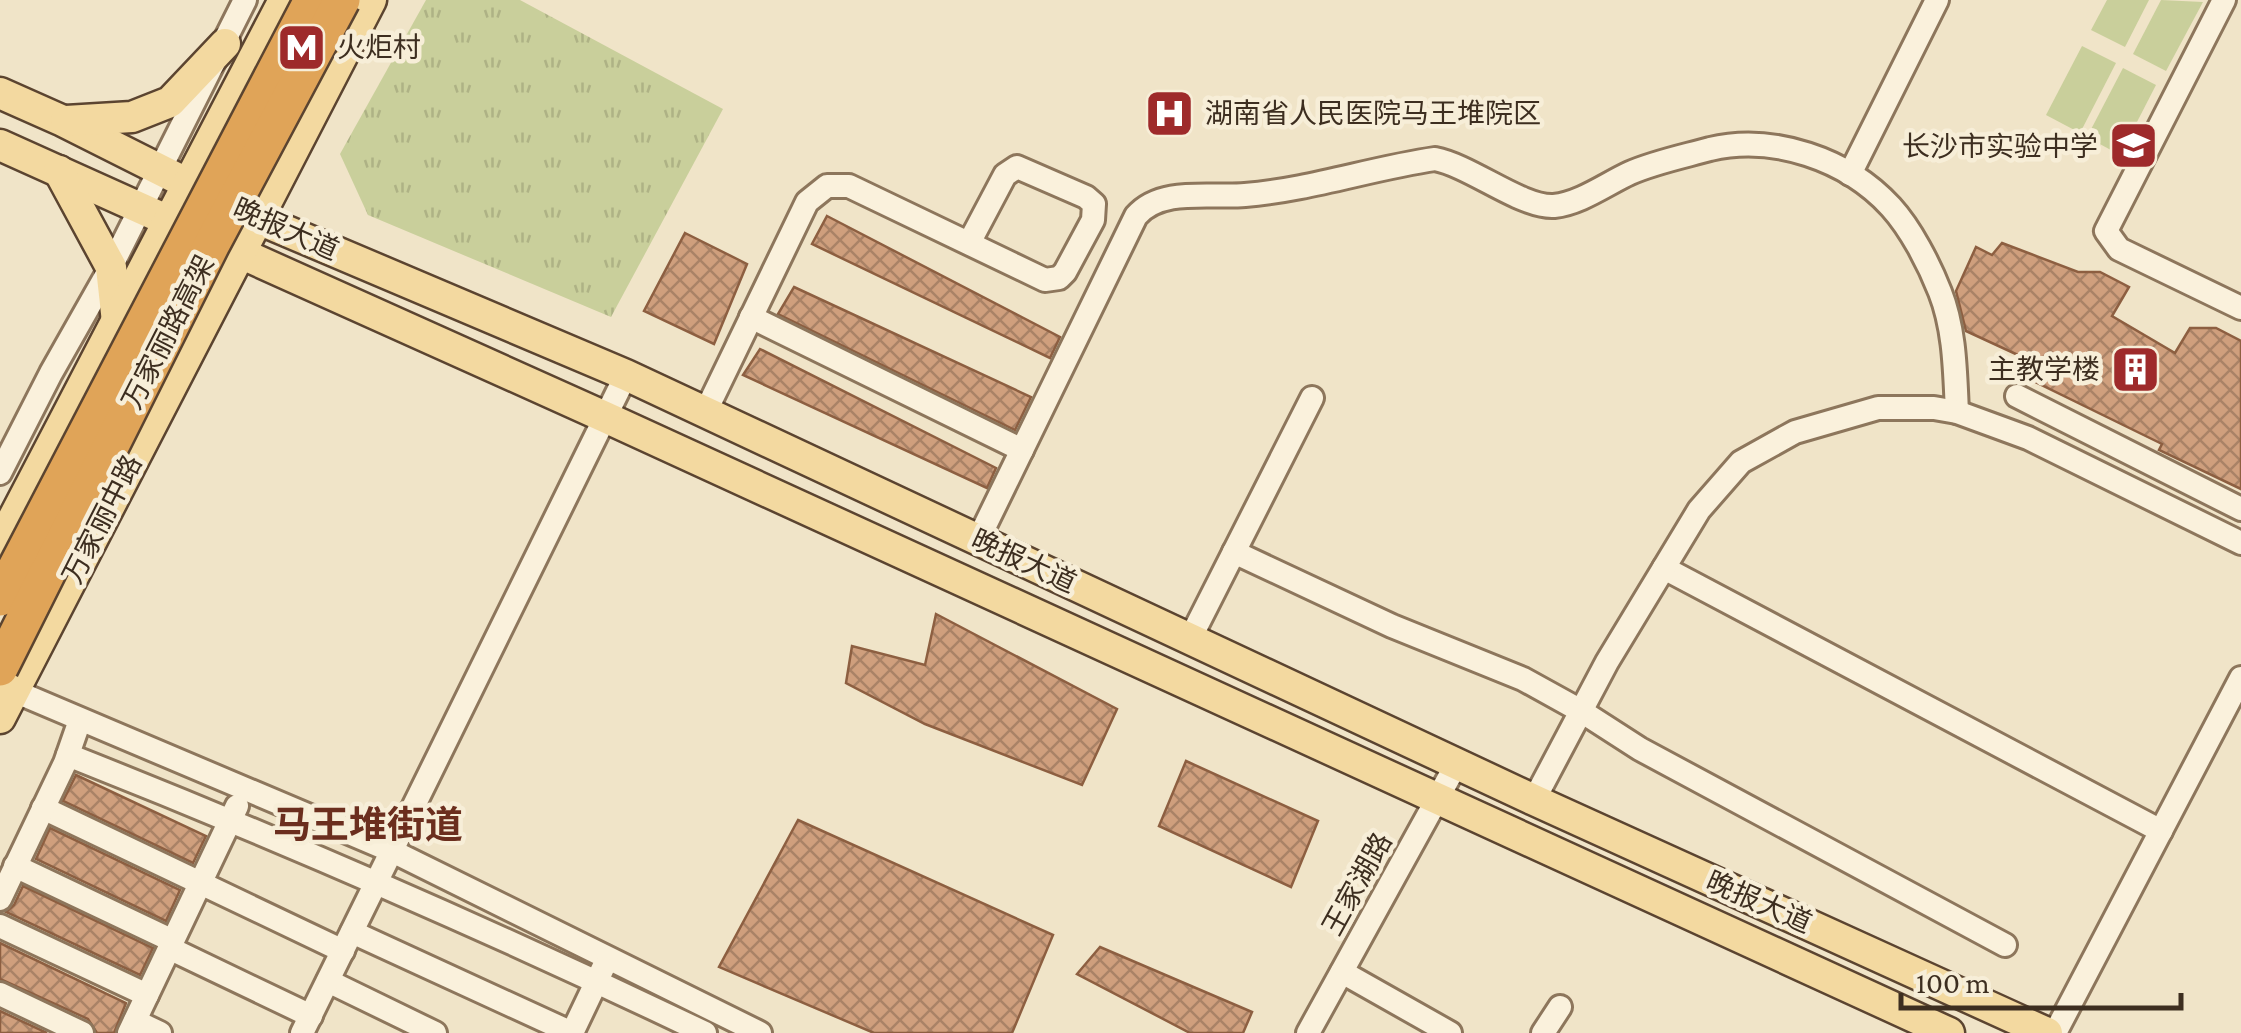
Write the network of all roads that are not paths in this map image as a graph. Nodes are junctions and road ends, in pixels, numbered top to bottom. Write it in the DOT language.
graph roads {
  1 [pos="245,0"];
  2 [pos="284,0"];
  3 [pos="312,0"];
  4 [pos="342,0"];
  5 [pos="371,0"];
  6 [pos="1937,0"];
  7 [pos="2224,0"];
  8 [pos="225,44"];
  9 [pos="0,93"];
  10 [pos="63,121"];
  11 [pos="0,145"];
  12 [pos="158,169"];
  13 [pos="58,172"];
  14 [pos="1850,174"];
  15 [pos="189,185"];
  16 [pos="139,207"];
  17 [pos="256,218"];
  18 [pos="169,221"];
  19 [pos="970,243"];
  20 [pos="238,254"];
  21 [pos="111,266"];
  22 [pos="2241,308"];
  23 [pos="751,317"];
  24 [pos="117,322"];
  25 [pos="626,375"];
  26 [pos="2016,396"];
  27 [pos="1312,398"];
  28 [pos="705,412"];
  29 [pos="1957,412"];
  30 [pos="605,417"];
  31 [pos="1022,450"];
  32 [pos="0,473"];
  33 [pos="2241,509"];
  34 [pos="978,540"];
  35 [pos="2241,543"];
  36 [pos="0,544"];
  37 [pos="1234,552"];
  38 [pos="1664,568"];
  39 [pos="0,598"];
  40 [pos="1190,639"];
  41 [pos="2241,678"];
  42 [pos="3,691"];
  43 [pos="1582,711"];
  44 [pos="80,720"];
  45 [pos="68,755"];
  46 [pos="1457,764"];
  47 [pos="245,789"];
  48 [pos="1438,800"];
  49 [pos="1534,800"];
  50 [pos="43,808"];
  51 [pos="231,819"];
  52 [pos="2160,831"];
  53 [pos="392,851"];
  54 [pos="16,866"];
  55 [pos="201,882"];
  56 [pos="376,883"];
  57 [pos="0,899"];
  58 [pos="0,926"];
  59 [pos="348,941"];
  60 [pos="171,944"];
  61 [pos="2005,945"];
  62 [pos="608,956"];
  63 [pos="1342,972"];
  64 [pos="597,981"];
  65 [pos="328,982"];
  66 [pos="0,994"];
  67 [pos="147,995"];
  68 [pos="1560,1007"];
  69 [pos="306,1024"];
  70 [pos="132,1027"];
  71 [pos="82,1033"];
  72 [pos="160,1033"];
  73 [pos="434,1033"];
  74 [pos="705,1033"];
  75 [pos="760,1033"];
  76 [pos="1308,1033"];
  77 [pos="1450,1033"];
  78 [pos="1543,1033"];
  79 [pos="1949,1033"];
  80 [pos="2051,1033"];
  1 -- 8 [label="street"];
  2 -- 15 [label="main road"];
  3 -- 39 [label="highway, 万家丽路高架, bridge"];
  4 -- 42 [label="highway, 万家丽路高架, bridge"];
  5 -- 17 [label="main road, 万家丽中路"];
  6 -- 14 [label="street"];
  7 -- 22 [label="street"];
  8 -- 10 [label="main road"];
  8 -- 12 [label="street"];
  9 -- 10 [label="main road, 晚报大道"];
  10 -- 12 [label="main road, 晚报大道"];
  11 -- 13 [label="main road, 晚报大道"];
  12 -- 15 [label="main road, 晚报大道"];
  12 -- 16 [label="street"];
  13 -- 16 [label="main road, 晚报大道"];
  13 -- 21 [label="main road"];
  14 -- 29 [label="street"];
  14 -- 31 [label="street"];
  15 -- 17 [label="main road, 晚报大道"];
  15 -- 18 [label="main road"];
  16 -- 18 [label="main road, 晚报大道"];
  16 -- 21 [label="street"];
  17 -- 20 [label="main road, 万家丽中路"];
  17 -- 25 [label="main road, 晚报大道"];
  18 -- 20 [label="main road, 晚报大道"];
  18 -- 24 [label="main road"];
  19 -- 19 [label="street"];
  19 -- 23 [label="street"];
  20 -- 30 [label="main road, 晚报大道"];
  20 -- 42 [label="main road, 万家丽中路"];
  21 -- 24 [label="main road"];
  21 -- 32 [label="street"];
  23 -- 28 [label="street"];
  23 -- 31 [label="street"];
  24 -- 36 [label="main road"];
  25 -- 28 [label="main road, 晚报大道"];
  25 -- 30 [label="street"];
  26 -- 33 [label="street"];
  27 -- 37 [label="street"];
  28 -- 34 [label="main road, 晚报大道"];
  29 -- 35 [label="street"];
  29 -- 38 [label="street"];
  30 -- 48 [label="main road, 晚报大道"];
  30 -- 53 [label="street"];
  31 -- 34 [label="street"];
  34 -- 40 [label="main road, 晚报大道"];
  37 -- 40 [label="street"];
  37 -- 43 [label="street"];
  38 -- 43 [label="street"];
  38 -- 52 [label="street"];
  40 -- 46 [label="main road, 晚报大道"];
  41 -- 52 [label="street"];
  42 -- 44 [label="street"];
  43 -- 49 [label="street"];
  43 -- 61 [label="street"];
  44 -- 45 [label="street"];
  44 -- 47 [label="street"];
  45 -- 50 [label="street"];
  45 -- 51 [label="street"];
  46 -- 48 [label="street, 王家湖路"];
  46 -- 49 [label="main road, 晚报大道"];
  47 -- 51 [label="street"];
  47 -- 53 [label="street"];
  48 -- 63 [label="street, 王家湖路"];
  48 -- 79 [label="main road, 晚报大道"];
  49 -- 80 [label="main road, 晚报大道"];
  50 -- 54 [label="street"];
  50 -- 55 [label="street"];
  51 -- 55 [label="street"];
  51 -- 56 [label="street"];
  52 -- 80 [label="street"];
  53 -- 56 [label="street"];
  53 -- 62 [label="street"];
  54 -- 57 [label="street"];
  54 -- 60 [label="street"];
  55 -- 59 [label="street"];
  55 -- 60 [label="street"];
  56 -- 59 [label="street"];
  56 -- 64 [label="street"];
  58 -- 67 [label="street"];
  59 -- 64 [label="street"];
  59 -- 65 [label="street"];
  60 -- 67 [label="street"];
  60 -- 69 [label="street"];
  62 -- 64 [label="street"];
  62 -- 75 [label="street"];
  63 -- 76 [label="street, 王家湖路"];
  63 -- 77 [label="street"];
  64 -- 74 [label="street"];
  65 -- 69 [label="street"];
  65 -- 73 [label="street"];
  66 -- 71 [label="street"];
  67 -- 70 [label="street"];
  68 -- 78 [label="street"];
  70 -- 72 [label="street"];
}
